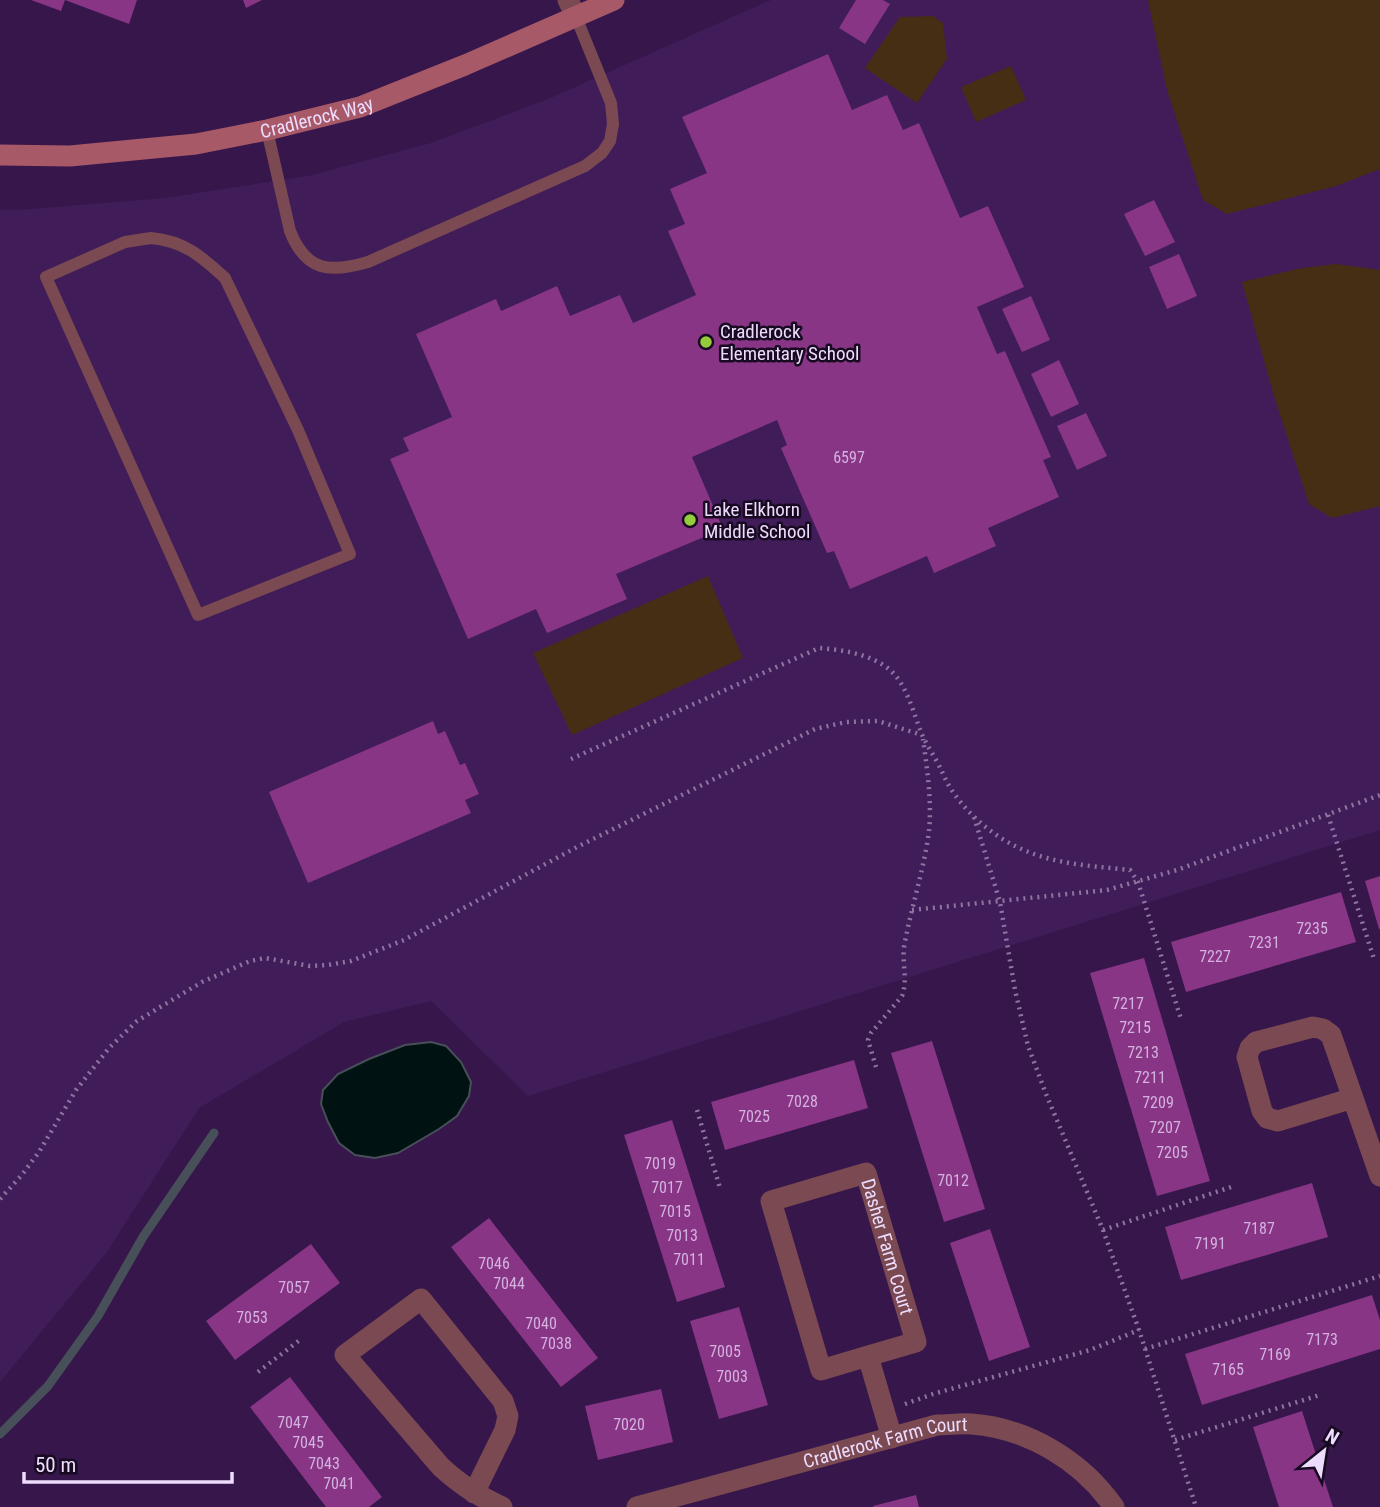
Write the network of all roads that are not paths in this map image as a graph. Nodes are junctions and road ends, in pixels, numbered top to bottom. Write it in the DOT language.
graph roads {
  1 [pos="614,0"];
  2 [pos="572,8"];
  3 [pos="267,130"];
  4 [pos="0,155"];
  5 [pos="298,430"];
  6 [pos="1353,1098"];
  7 [pos="1380,1176"];
  8 [pos="869,1356"];
  9 [pos="892,1438"];
  10 [pos="474,1493"];
  11 [pos="502,1507"];
  12 [pos="637,1507"];
  13 [pos="1114,1507"];
  1 -- 2 [label="street, Cradlerock Way"];
  2 -- 3 [label="street, Cradlerock Way"];
  2 -- 3 [label="lane"];
  3 -- 4 [label="street, Cradlerock Way"];
  5 -- 5 [label="lane"];
  6 -- 6 [label="street"];
  6 -- 7 [label="street"];
  8 -- 8 [label="street, Dasher Farm Court"];
  8 -- 9 [label="street"];
  9 -- 12 [label="street, Cradlerock Farm Court"];
  9 -- 13 [label="street, Cradlerock Farm Court"];
  10 -- 10 [label="street"];
  10 -- 11 [label="street"];
}
